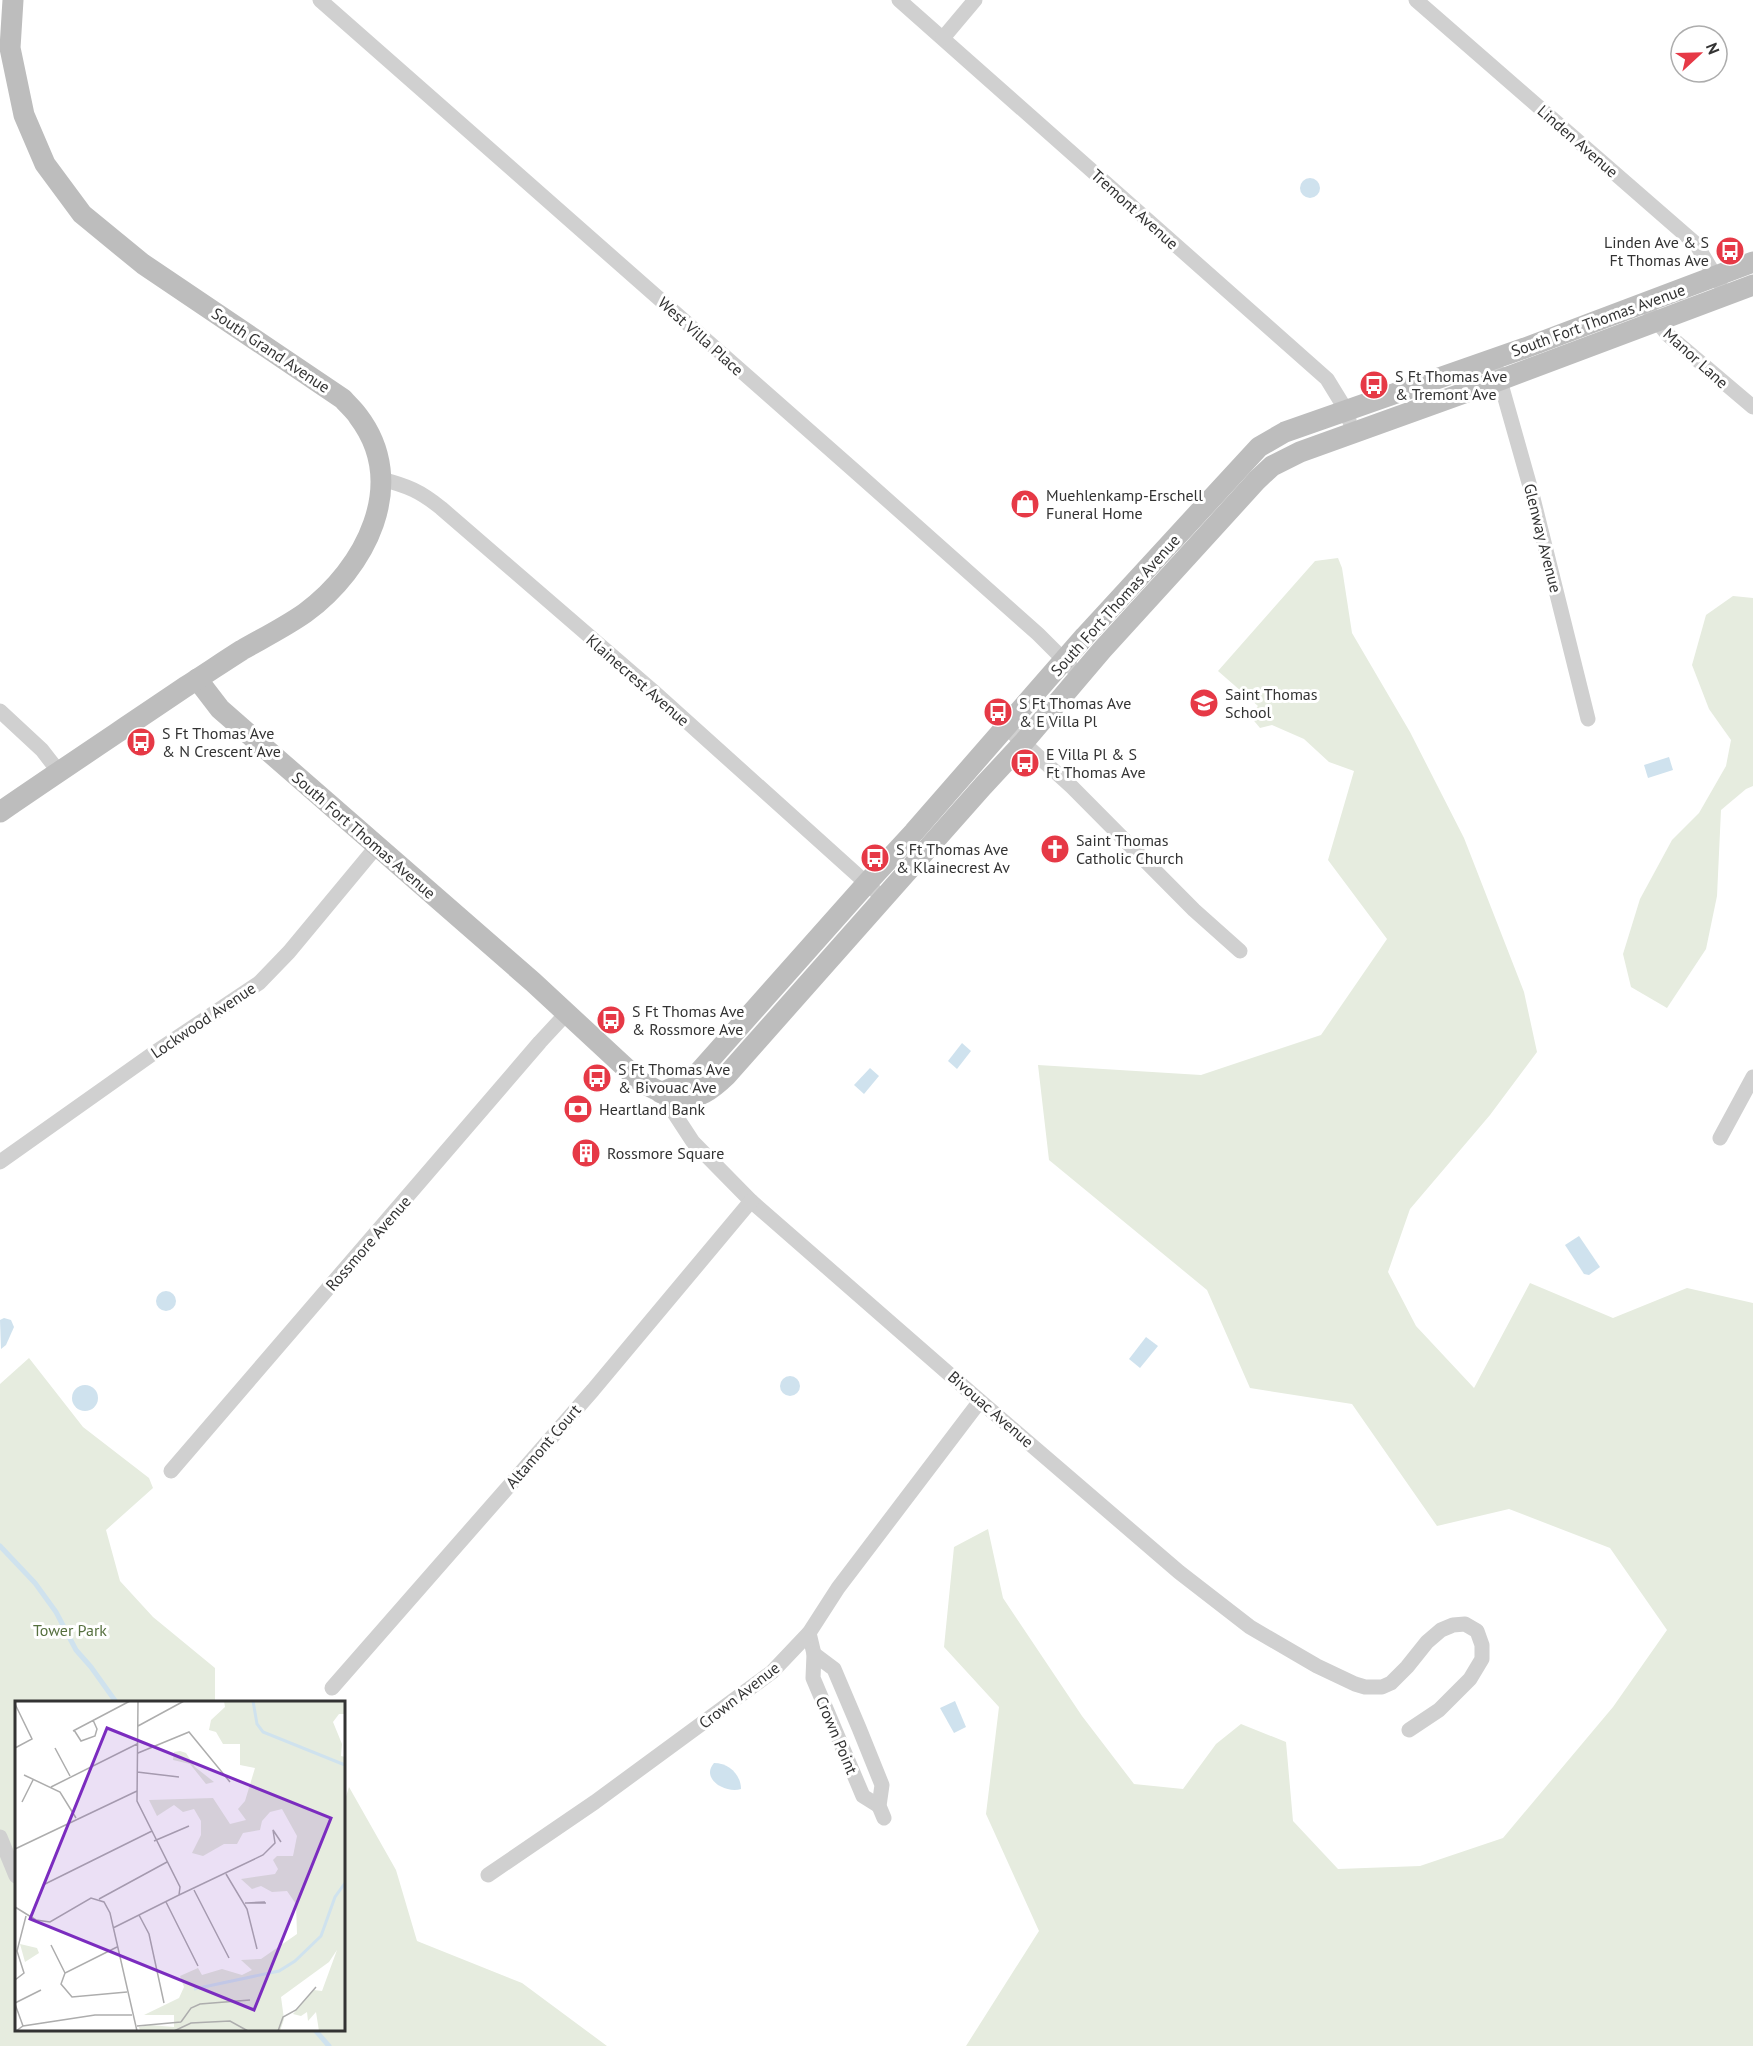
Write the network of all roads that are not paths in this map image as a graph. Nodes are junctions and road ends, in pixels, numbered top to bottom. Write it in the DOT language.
graph roads {
  1 [pos="13,0"];
  2 [pos="320,0"];
  3 [pos="899,0"];
  4 [pos="975,0"];
  5 [pos="1416,0"];
  6 [pos="943,38"];
  7 [pos="1753,262"];
  8 [pos="1715,276"];
  9 [pos="1753,285"];
  10 [pos="1726,294"];
  11 [pos="1650,313"];
  12 [pos="1493,359"];
  13 [pos="1500,380"];
  14 [pos="1753,407"];
  15 [pos="1346,410"];
  16 [pos="1352,432"];
  17 [pos="381,479"];
  18 [pos="1064,660"];
  19 [pos="1080,675"];
  20 [pos="197,680"];
  21 [pos="0,711"];
  22 [pos="1588,719"];
  23 [pos="1006,727"];
  24 [pos="1023,743"];
  25 [pos="59,772"];
  26 [pos="0,813"];
  27 [pos="377,846"];
  28 [pos="867,882"];
  29 [pos="884,899"];
  30 [pos="1240,951"];
  31 [pos="566,1014"];
  32 [pos="1753,1077"];
  33 [pos="661,1093"];
  34 [pos="1720,1138"];
  35 [pos="0,1162"];
  36 [pos="751,1201"];
  37 [pos="980,1401"];
  38 [pos="171,1471"];
  39 [pos="809,1633"];
  40 [pos="814,1654"];
  41 [pos="332,1688"];
  42 [pos="1409,1730"];
  43 [pos="0,1837"];
  44 [pos="15,1874"];
  45 [pos="488,1875"];
  1 -- 17 [label="main road, South Grand Avenue"];
  2 -- 18 [label="street, West Villa Place"];
  3 -- 6 [label="street, Tremont Avenue"];
  4 -- 6 [label="street"];
  5 -- 8 [label="street, Linden Avenue"];
  6 -- 15 [label="street, Tremont Avenue"];
  7 -- 8 [label="main road, South Fort Thomas Avenue"];
  8 -- 10 [label="street, Linden Avenue"];
  8 -- 11 [label="main road, South Fort Thomas Avenue"];
  9 -- 10 [label="main road, South Fort Thomas Avenue"];
  10 -- 11 [label="main road, South Fort Thomas Avenue"];
  11 -- 12 [label="main road, South Fort Thomas Avenue"];
  11 -- 13 [label="main road, South Fort Thomas Avenue"];
  11 -- 14 [label="street, Manor Lane"];
  12 -- 13 [label="street, Glenway Avenue"];
  12 -- 15 [label="main road, South Fort Thomas Avenue"];
  13 -- 16 [label="main road, South Fort Thomas Avenue"];
  13 -- 22 [label="street, Glenway Avenue"];
  15 -- 16 [label="street, Tremont Avenue"];
  15 -- 18 [label="main road, South Fort Thomas Avenue"];
  16 -- 19 [label="main road, South Fort Thomas Avenue"];
  17 -- 20 [label="main road, South Grand Avenue"];
  17 -- 28 [label="street, Klainecrest Avenue"];
  18 -- 19 [label="street, West Villa Place"];
  18 -- 23 [label="main road, South Fort Thomas Avenue"];
  19 -- 24 [label="main road, South Fort Thomas Avenue"];
  20 -- 25 [label="main road"];
  20 -- 27 [label="main road, South Fort Thomas Avenue"];
  21 -- 25 [label="street"];
  23 -- 24 [label="street"];
  23 -- 28 [label="main road, South Fort Thomas Avenue"];
  24 -- 29 [label="main road, South Fort Thomas Avenue"];
  24 -- 30 [label="street"];
  25 -- 26 [label="main road"];
  27 -- 31 [label="main road, South Fort Thomas Avenue"];
  27 -- 35 [label="street, Lockwood Avenue"];
  28 -- 29 [label="street, Klainecrest Avenue"];
  28 -- 33 [label="main road, South Fort Thomas Avenue"];
  29 -- 33 [label="main road, South Fort Thomas Avenue"];
  31 -- 33 [label="main road, South Fort Thomas Avenue"];
  31 -- 38 [label="street, Rossmore Avenue"];
  32 -- 34 [label="street"];
  33 -- 36 [label="street, Bivouac Avenue"];
  36 -- 37 [label="street, Bivouac Avenue"];
  36 -- 41 [label="street, Altamont Court"];
  37 -- 39 [label="street, Crown Avenue"];
  37 -- 42 [label="street, Bivouac Avenue"];
  39 -- 40 [label="street, Crown Point"];
  39 -- 45 [label="street, Crown Avenue"];
  40 -- 40 [label="street, Crown Point"];
  43 -- 44 [label="street"];
}
